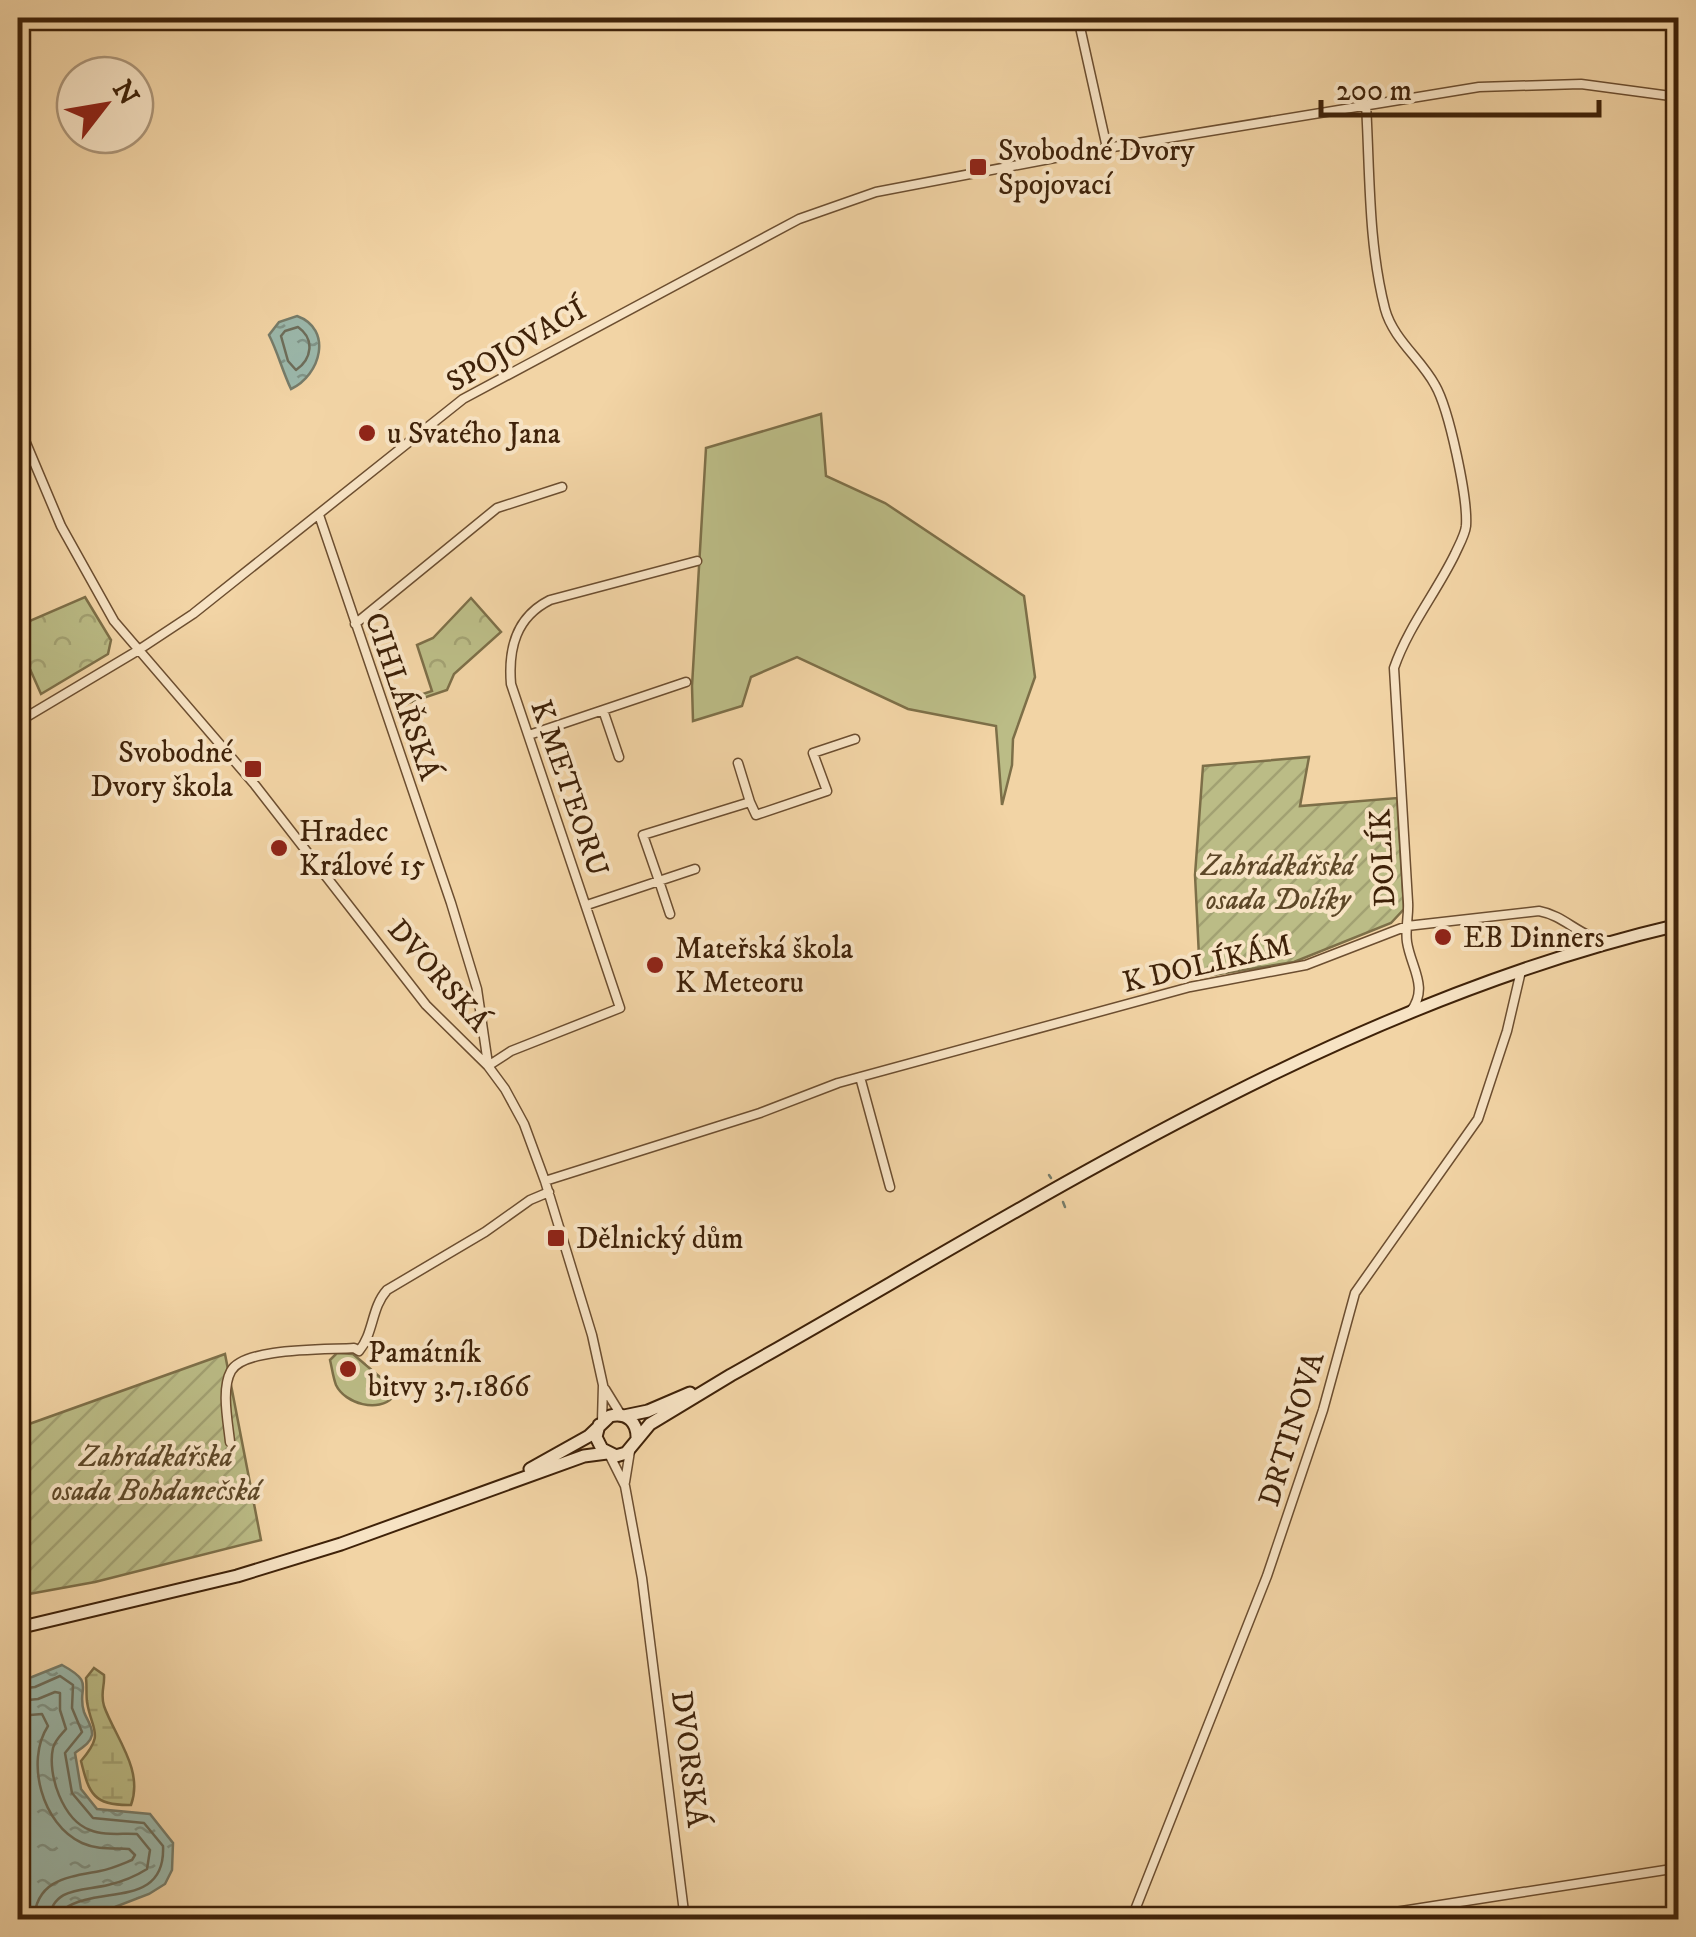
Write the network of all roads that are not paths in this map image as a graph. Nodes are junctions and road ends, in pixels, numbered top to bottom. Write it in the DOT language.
graph roads {
  1 [pos="1078,18"];
  2 [pos="1678,98"];
  3 [pos="1366,104"];
  4 [pos="1107,148"];
  5 [pos="18,424"];
  6 [pos="562,488"];
  7 [pos="319,516"];
  8 [pos="697,561"];
  9 [pos="354,624"];
  10 [pos="137,651"];
  11 [pos="686,682"];
  12 [pos="603,710"];
  13 [pos="18,722"];
  14 [pos="528,735"];
  15 [pos="855,739"];
  16 [pos="618,757"];
  17 [pos="738,762"];
  18 [pos="827,791"];
  19 [pos="838,797"];
  20 [pos="750,802"];
  21 [pos="695,869"];
  22 [pos="659,881"];
  23 [pos="586,905"];
  24 [pos="670,914"];
  25 [pos="1678,925"];
  26 [pos="1407,926"];
  27 [pos="1618,941"];
  28 [pos="1520,971"];
  29 [pos="1411,1012"];
  30 [pos="488,1066"];
  31 [pos="860,1076"];
  32 [pos="545,1182"];
  33 [pos="890,1186"];
  34 [pos="549,1192"];
  35 [pos="731,1375"];
  36 [pos="603,1385"];
  37 [pos="623,1415"];
  38 [pos="600,1423"];
  39 [pos="230,1442"];
  40 [pos="634,1445"];
  41 [pos="608,1454"];
  42 [pos="625,1486"];
  43 [pos="495,1487"];
  44 [pos="18,1628"];
  45 [pos="1678,1868"];
  46 [pos="685,1920"];
  47 [pos="1131,1920"];
  48 [pos="1344,1920"];
  1 -- 4 [label="street"];
  2 -- 3 [label="street, SPOJOVACÍ"];
  3 -- 4 [label="street, SPOJOVACÍ"];
  3 -- 26 [label="street, DOLÍK"];
  4 -- 7 [label="street, SPOJOVACÍ"];
  5 -- 10 [label="street, DVORSKÁ"];
  6 -- 9 [label="street"];
  7 -- 9 [label="street, CIHLÁŘSKÁ"];
  7 -- 10 [label="street, SPOJOVACÍ"];
  8 -- 14 [label="street, K METEORU"];
  9 -- 30 [label="street, CIHLÁŘSKÁ"];
  10 -- 13 [label="street, SPOJOVACÍ"];
  10 -- 30 [label="street, DVORSKÁ"];
  11 -- 12 [label="street"];
  12 -- 14 [label="street"];
  12 -- 16 [label="street"];
  14 -- 23 [label="street, K METEORU"];
  15 -- 18 [label="street"];
  17 -- 20 [label="street"];
  18 -- 19 [label="street"];
  18 -- 20 [label="street"];
  20 -- 22 [label="street"];
  21 -- 22 [label="street"];
  22 -- 23 [label="street"];
  22 -- 24 [label="street"];
  23 -- 30 [label="street, K METEORU"];
  25 -- 27 [label="main road"];
  26 -- 27 [label="street, K DOLÍKÁM"];
  26 -- 29 [label="street, DOLÍK"];
  26 -- 31 [label="street, K DOLÍKÁM"];
  27 -- 28 [label="main road"];
  28 -- 29 [label="main road"];
  28 -- 47 [label="street, DRTINOVA"];
  29 -- 35 [label="main road"];
  30 -- 32 [label="street, DVORSKÁ"];
  31 -- 32 [label="street, K DOLÍKÁM"];
  31 -- 33 [label="street"];
  32 -- 34 [label="street, DVORSKÁ"];
  34 -- 36 [label="street, DVORSKÁ"];
  34 -- 39 [label="street"];
  35 -- 37 [label="main road"];
  35 -- 40 [label="main road"];
  36 -- 37 [label="street, DVORSKÁ"];
  36 -- 38 [label="street, DVORSKÁ"];
  37 -- 38 [label="main road"];
  37 -- 40 [label="main road, DVORSKÁ"];
  38 -- 41 [label="main road, DVORSKÁ"];
  38 -- 43 [label="main road"];
  40 -- 41 [label="main road"];
  40 -- 42 [label="street, DVORSKÁ"];
  41 -- 42 [label="street, DVORSKÁ"];
  41 -- 43 [label="main road"];
  42 -- 46 [label="street, DVORSKÁ"];
  43 -- 44 [label="main road"];
  45 -- 48 [label="street"];
}
